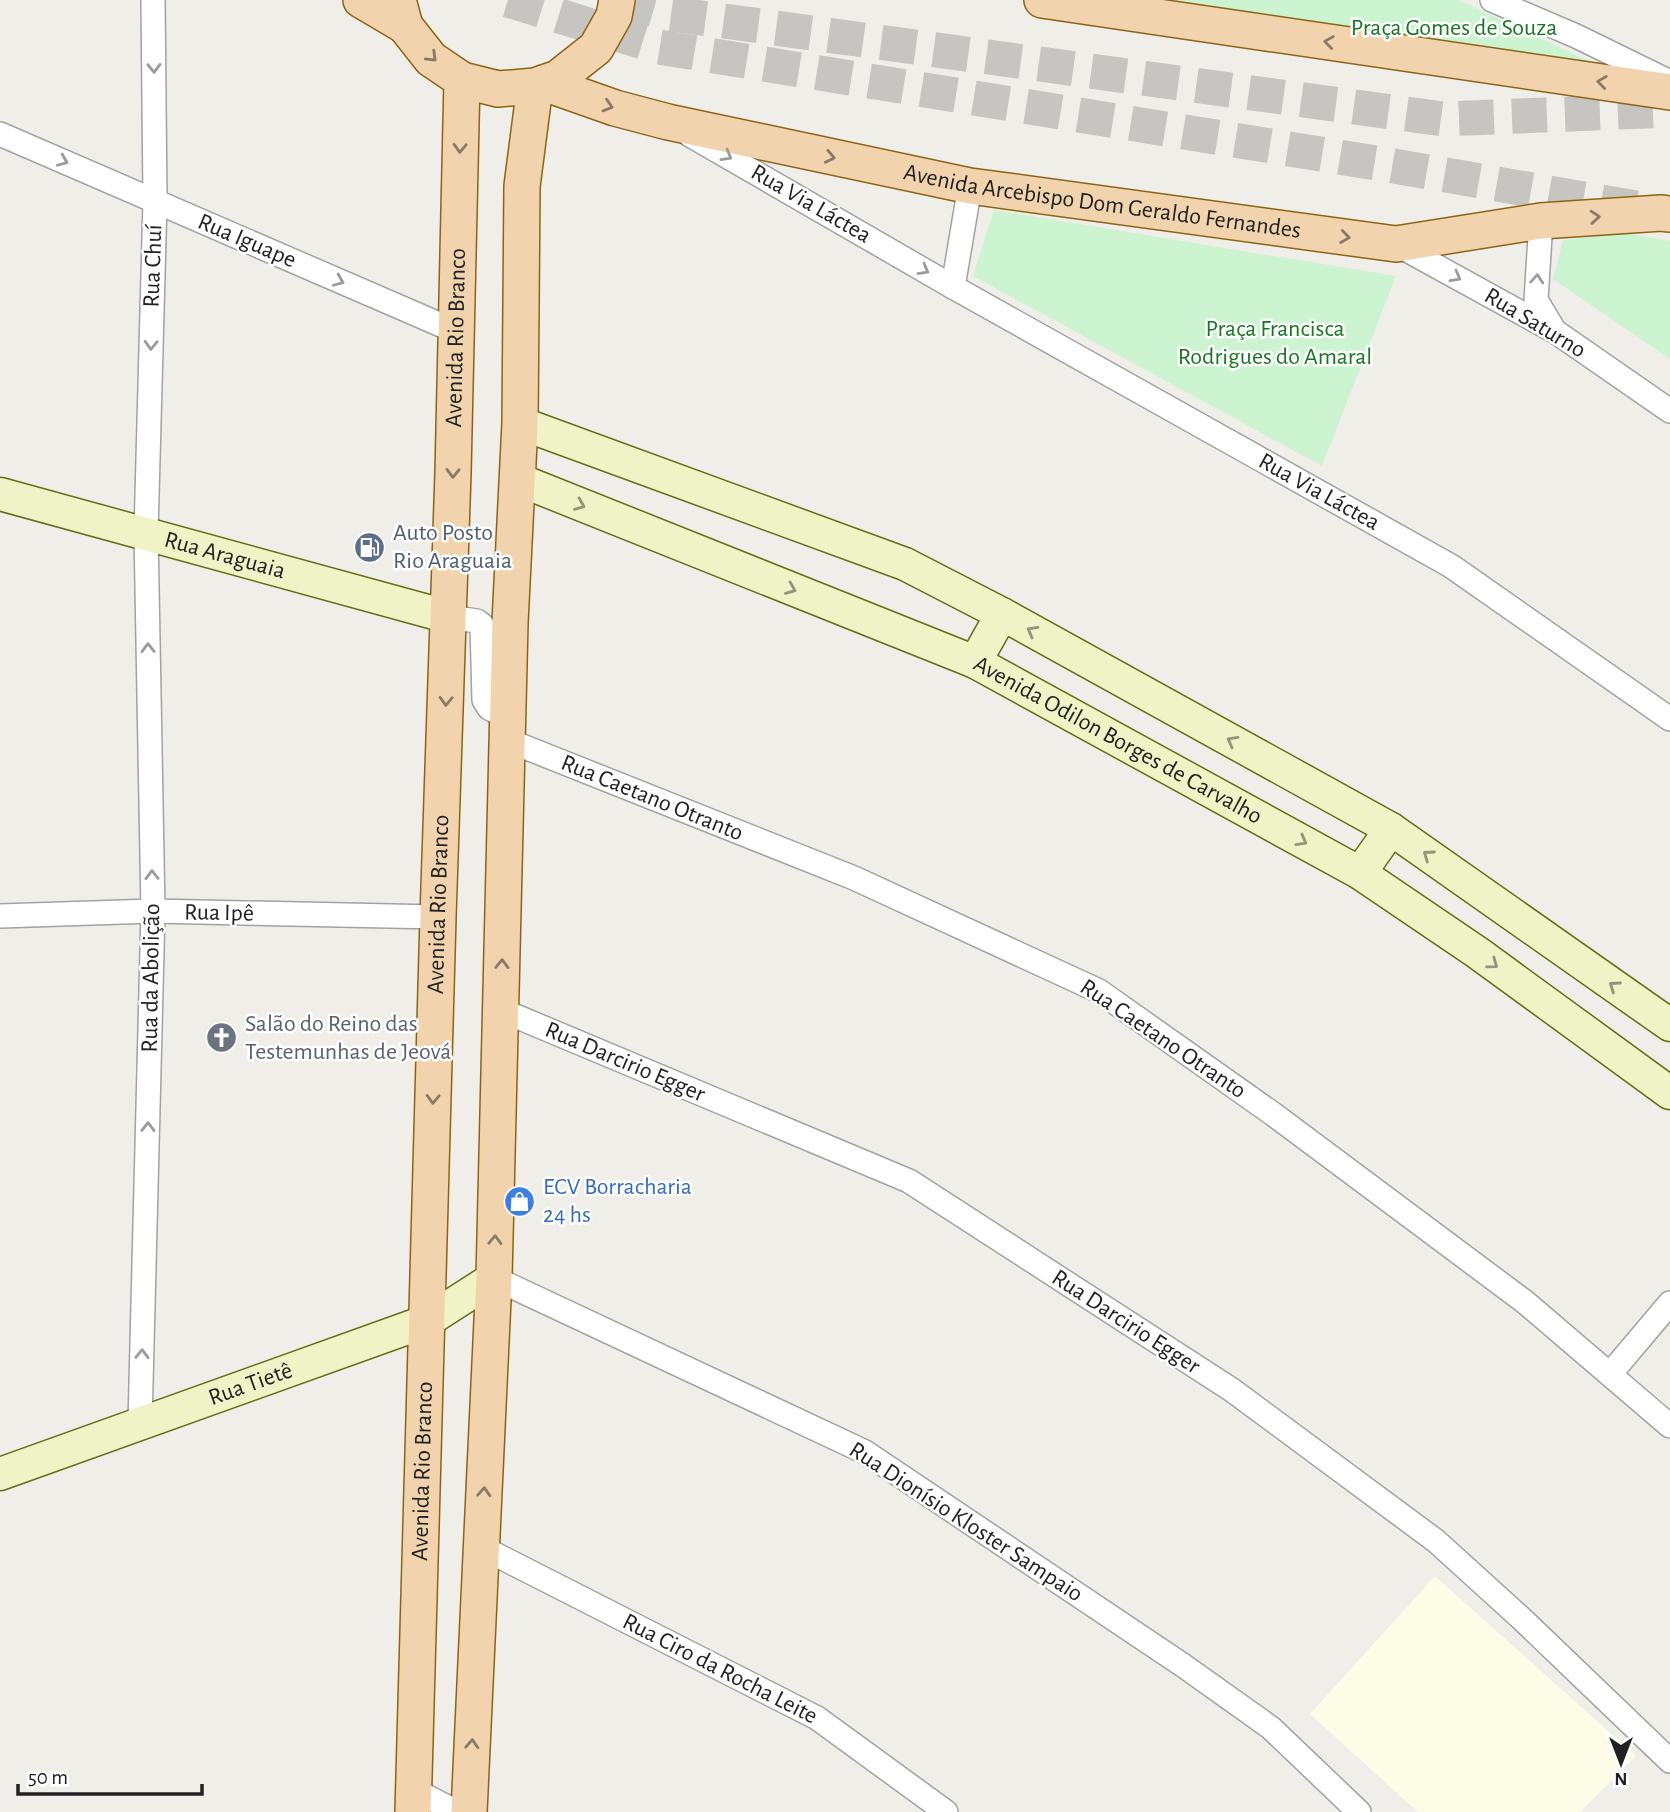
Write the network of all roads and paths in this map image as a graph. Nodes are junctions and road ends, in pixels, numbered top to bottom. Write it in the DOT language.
graph roads {
  1 [pos="153,0"];
  2 [pos="361,0"];
  3 [pos="617,0"];
  4 [pos="1042,0"];
  5 [pos="1492,0"];
  6 [pos="402,13"];
  7 [pos="462,80"];
  8 [pos="1670,82"];
  9 [pos="539,85"];
  10 [pos="1670,92"];
  11 [pos="668,122"];
  12 [pos="0,134"];
  13 [pos="970,186"];
  14 [pos="155,201"];
  15 [pos="1670,214"];
  16 [pos="1541,221"];
  17 [pos="1396,244"];
  18 [pos="953,287"];
  19 [pos="455,331"];
  20 [pos="1556,332"];
  21 [pos="1670,411"];
  22 [pos="520,423"];
  23 [pos="517,480"];
  24 [pos="0,494"];
  25 [pos="146,533"];
  26 [pos="1002,614"];
  27 [pos="449,617"];
  28 [pos="975,662"];
  29 [pos="1670,719"];
  30 [pos="507,729"];
  31 [pos="1391,829"];
  32 [pos="1360,873"];
  33 [pos="153,911"];
  34 [pos="0,916"];
  35 [pos="438,917"];
  36 [pos="502,1010"];
  37 [pos="1670,1025"];
  38 [pos="1670,1093"];
  39 [pos="494,1278"];
  40 [pos="1670,1303"];
  41 [pos="427,1321"];
  42 [pos="1609,1374"];
  43 [pos="140,1423"];
  44 [pos="1670,1426"];
  45 [pos="0,1474"];
  46 [pos="481,1547"];
  47 [pos="1670,1761"];
  48 [pos="413,1801"];
  49 [pos="457,1812"];
  50 [pos="470,1812"];
  51 [pos="946,1812"];
  52 [pos="1359,1812"];
  1 -- 14 [label="street, Rua Chuí, one-way"];
  2 -- 6 [label="main road"];
  3 -- 9 [label="main road"];
  10 -- 4 [label="main road, one-way"];
  5 -- 8 [label="street"];
  6 -- 7 [label="main road, one-way"];
  7 -- 9 [label="main road"];
  7 -- 19 [label="main road, Avenida Rio Branco, one-way"];
  9 -- 11 [label="main road, Avenida Arcebispo Dom Geraldo Fernandes, one-way"];
  9 -- 22 [label="main road"];
  11 -- 13 [label="main road, Avenida Arcebispo Dom Geraldo Fernandes, one-way"];
  11 -- 18 [label="street, Rua Via Láctea, one-way"];
  12 -- 14 [label="street, Rua Iguape, one-way"];
  13 -- 17 [label="main road, Avenida Arcebispo Dom Geraldo Fernandes, one-way"];
  13 -- 18 [label="street"];
  14 -- 19 [label="street, Rua Iguape, one-way"];
  14 -- 25 [label="street, Rua Chuí, one-way"];
  16 -- 15 [label="main road, Avenida Arcebispo Dom Geraldo Fernandes, one-way"];
  16 -- 17 [label="main road, Avenida Arcebispo Dom Geraldo Fernandes"];
  20 -- 16 [label="street, one-way"];
  17 -- 20 [label="street, Rua Saturno, one-way"];
  18 -- 29 [label="street, Rua Via Láctea"];
  19 -- 27 [label="main road, Avenida Rio Branco, one-way"];
  20 -- 21 [label="street, Rua Saturno"];
  22 -- 23 [label="main road"];
  22 -- 26 [label="street"];
  23 -- 28 [label="street, Avenida Odilon Borges de Carvalho, one-way"];
  23 -- 30 [label="main road"];
  24 -- 25 [label="street, Rua Araguaia"];
  25 -- 27 [label="street, Rua Araguaia"];
  33 -- 25 [label="street, Rua da Abolição, one-way"];
  26 -- 28 [label="street"];
  31 -- 26 [label="street, one-way"];
  27 -- 30 [label="street"];
  27 -- 35 [label="main road, Avenida Rio Branco, one-way"];
  28 -- 32 [label="street, Avenida Odilon Borges de Carvalho, one-way"];
  36 -- 30 [label="main road, one-way"];
  30 -- 42 [label="street, Rua Caetano Otranto"];
  31 -- 32 [label="street"];
  37 -- 31 [label="street, one-way"];
  32 -- 38 [label="street, Avenida Odilon Borges de Carvalho, one-way"];
  33 -- 34 [label="street, Rua Ipê"];
  33 -- 35 [label="street, Rua Ipê"];
  43 -- 33 [label="street, Rua da Abolição, one-way"];
  35 -- 41 [label="main road, Avenida Rio Branco, one-way"];
  39 -- 36 [label="main road, one-way"];
  36 -- 47 [label="street, Rua Darcirio Egger"];
  39 -- 41 [label="street, Rua Tietê"];
  46 -- 39 [label="main road, one-way"];
  39 -- 52 [label="street, Rua Dionísio Kloster Sampaio"];
  40 -- 42 [label="street"];
  41 -- 43 [label="street, Rua Tietê"];
  41 -- 48 [label="main road, Avenida Rio Branco"];
  42 -- 44 [label="street, Rua Caetano Otranto"];
  43 -- 45 [label="street, Rua Tietê"];
  50 -- 46 [label="main road, one-way"];
  46 -- 51 [label="street, Rua Ciro da Rocha Leite"];
  48 -- 49 [label="street"];
}
